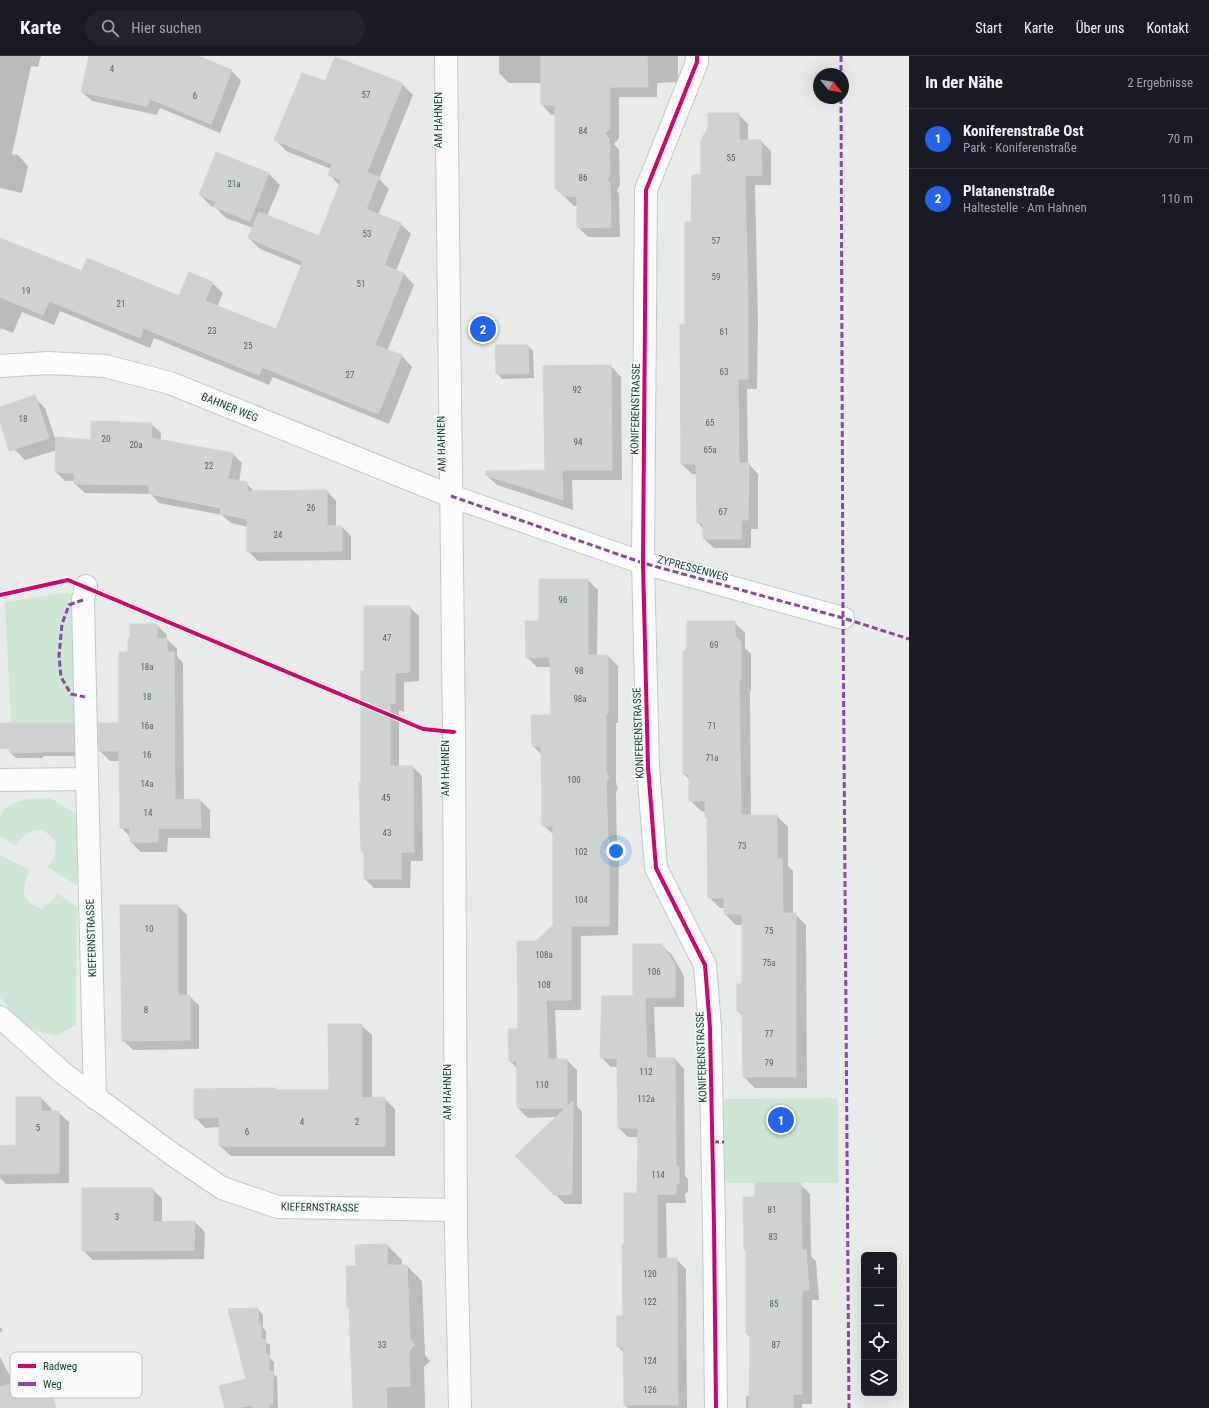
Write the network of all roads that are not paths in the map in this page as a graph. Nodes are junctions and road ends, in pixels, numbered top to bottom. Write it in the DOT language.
graph roads {
  1 [pos="446,56"];
  2 [pos="697,56"];
  3 [pos="0,366"];
  4 [pos="450,496"];
  5 [pos="642,563"];
  6 [pos="86,586"];
  7 [pos="842,618"];
  8 [pos="87,779"];
  9 [pos="0,780"];
  10 [pos="0,1017"];
  11 [pos="95,1098"];
  12 [pos="456,1210"];
  13 [pos="460,1408"];
  14 [pos="716,1408"];
  1 -- 4 [label="street, AM HAHNEN"];
  2 -- 5 [label="street, KONIFERENSTRASSE"];
  3 -- 4 [label="street, BAHNER WEG"];
  4 -- 5 [label="street, ZYPRESSENWEG"];
  4 -- 12 [label="street, AM HAHNEN"];
  5 -- 7 [label="street, ZYPRESSENWEG"];
  5 -- 14 [label="street, KONIFERENSTRASSE"];
  6 -- 8 [label="street, KIEFERNSTRASSE"];
  8 -- 9 [label="street"];
  8 -- 11 [label="street, KIEFERNSTRASSE"];
  10 -- 11 [label="street, KIEFERNSTRASSE"];
  11 -- 12 [label="street, KIEFERNSTRASSE"];
  12 -- 13 [label="street, AM HAHNEN"];
}
